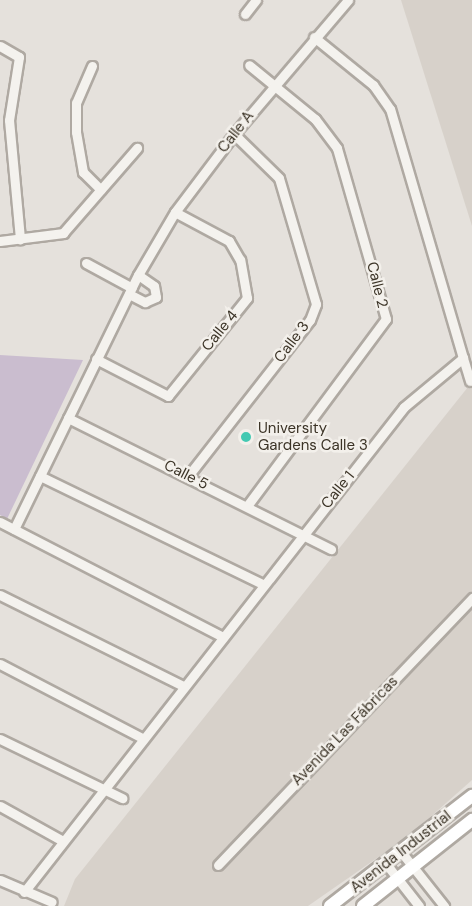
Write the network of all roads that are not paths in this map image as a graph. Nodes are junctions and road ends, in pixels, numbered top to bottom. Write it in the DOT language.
graph roads {
  1 [pos="256,0"];
  2 [pos="348,0"];
  3 [pos="245,14"];
  4 [pos="314,37"];
  5 [pos="0,46"];
  6 [pos="249,65"];
  7 [pos="92,66"];
  8 [pos="274,86"];
  9 [pos="234,134"];
  10 [pos="137,148"];
  11 [pos="101,190"];
  12 [pos="175,212"];
  13 [pos="20,239"];
  14 [pos="0,241"];
  15 [pos="86,263"];
  16 [pos="138,275"];
  17 [pos="130,291"];
  18 [pos="463,358"];
  19 [pos="96,359"];
  20 [pos="470,381"];
  21 [pos="68,418"];
  22 [pos="40,476"];
  23 [pos="188,476"];
  24 [pos="247,506"];
  25 [pos="0,522"];
  26 [pos="14,528"];
  27 [pos="303,533"];
  28 [pos="331,549"];
  29 [pos="264,585"];
  30 [pos="0,595"];
  31 [pos="472,598"];
  32 [pos="223,637"];
  33 [pos="0,664"];
  34 [pos="183,686"];
  35 [pos="142,738"];
  36 [pos="0,739"];
  37 [pos="102,788"];
  38 [pos="472,796"];
  39 [pos="122,798"];
  40 [pos="0,806"];
  41 [pos="472,820"];
  42 [pos="63,841"];
  43 [pos="402,853"];
  44 [pos="218,865"];
  45 [pos="387,865"];
  46 [pos="414,868"];
  47 [pos="0,880"];
  48 [pos="399,880"];
  49 [pos="24,892"];
  50 [pos="52,902"];
  51 [pos="330,906"];
  52 [pos="363,906"];
  53 [pos="419,906"];
  54 [pos="444,906"];
  1 -- 3 [label="street"];
  2 -- 4 [label="street, Calle A"];
  4 -- 8 [label="street, Calle A"];
  4 -- 18 [label="street"];
  5 -- 13 [label="street"];
  6 -- 8 [label="street"];
  7 -- 11 [label="street"];
  8 -- 9 [label="street, Calle A"];
  8 -- 24 [label="street, Calle 2"];
  9 -- 12 [label="street, Calle A"];
  9 -- 23 [label="street, Calle 3"];
  10 -- 11 [label="street"];
  11 -- 13 [label="street"];
  12 -- 16 [label="street, Calle A"];
  12 -- 19 [label="street, Calle 4"];
  13 -- 14 [label="street"];
  15 -- 17 [label="street"];
  16 -- 17 [label="street, Calle A"];
  16 -- 17 [label="street"];
  17 -- 19 [label="street, Calle A"];
  18 -- 20 [label="street"];
  18 -- 27 [label="street, Calle 1"];
  19 -- 21 [label="street, Calle A"];
  21 -- 22 [label="street, Calle A"];
  21 -- 23 [label="street, Calle 5"];
  22 -- 26 [label="street, Calle A"];
  22 -- 29 [label="street"];
  23 -- 24 [label="street, Calle 5"];
  24 -- 27 [label="street, Calle 5"];
  25 -- 26 [label="street"];
  26 -- 32 [label="street"];
  27 -- 28 [label="street, Calle 5"];
  27 -- 29 [label="street, Calle 1"];
  29 -- 32 [label="street, Calle 1"];
  30 -- 34 [label="street"];
  31 -- 44 [label="street, Avenida Las Fábricas"];
  32 -- 34 [label="street, Calle 1"];
  33 -- 35 [label="street"];
  34 -- 35 [label="street, Calle 1"];
  35 -- 37 [label="street, Calle 1"];
  36 -- 37 [label="street"];
  37 -- 39 [label="street"];
  37 -- 42 [label="street, Calle 1"];
  38 -- 43 [label="street, Avenida Industrial"];
  40 -- 42 [label="street"];
  41 -- 46 [label="street, Avenida Industrial"];
  42 -- 49 [label="street, Calle 1"];
  43 -- 45 [label="street, Avenida Industrial"];
  43 -- 46 [label="street"];
  45 -- 48 [label="street"];
  45 -- 51 [label="street, Avenida Industrial"];
  46 -- 48 [label="street, Avenida Industrial"];
  46 -- 54 [label="street"];
  47 -- 49 [label="street"];
  48 -- 52 [label="street, Avenida Industrial"];
  48 -- 53 [label="street"];
  49 -- 50 [label="street"];
}
